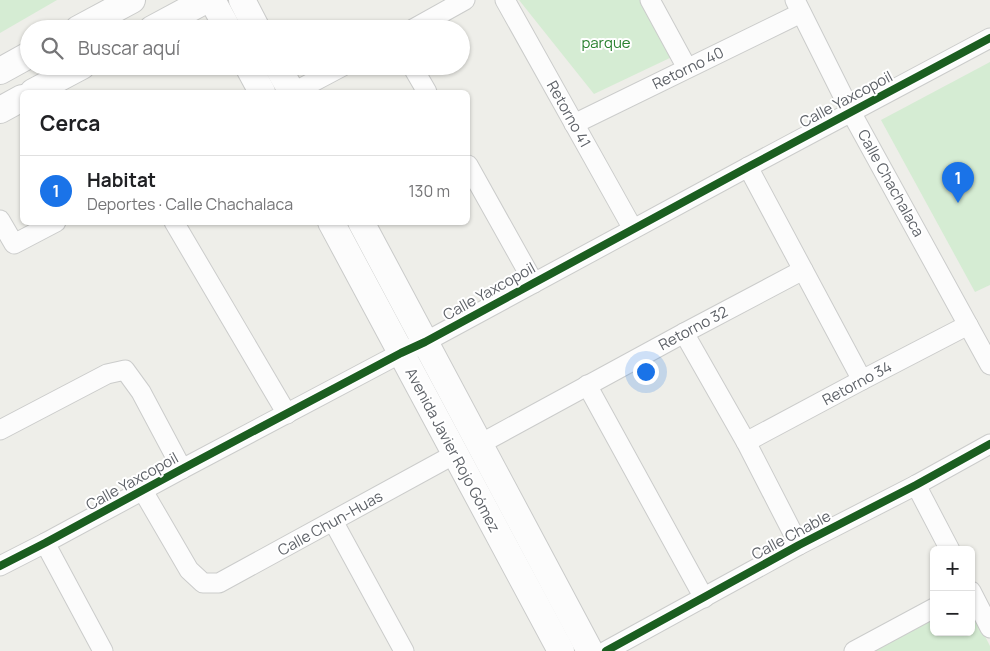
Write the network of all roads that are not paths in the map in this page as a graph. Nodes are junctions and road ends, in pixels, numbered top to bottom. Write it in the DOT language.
graph roads {
  1 [pos="132,0"];
  2 [pos="206,0"];
  3 [pos="212,0"];
  4 [pos="242,0"];
  5 [pos="465,0"];
  6 [pos="506,0"];
  7 [pos="650,0"];
  8 [pos="798,7"];
  9 [pos="95,20"];
  10 [pos="169,20"];
  11 [pos="223,20"];
  12 [pos="252,20"];
  13 [pos="428,20"];
  14 [pos="990,38"];
  15 [pos="20,60"];
  16 [pos="687,68"];
  17 [pos="0,71"];
  18 [pos="65,75"];
  19 [pos="253,75"];
  20 [pos="283,75"];
  21 [pos="326,75"];
  22 [pos="417,75"];
  23 [pos="37,90"];
  24 [pos="261,90"];
  25 [pos="292,90"];
  26 [pos="297,90"];
  27 [pos="426,90"];
  28 [pos="20,99"];
  29 [pos="0,110"];
  30 [pos="851,112"];
  31 [pos="574,124"];
  32 [pos="748,167"];
  33 [pos="470,169"];
  34 [pos="0,220"];
  35 [pos="50,225"];
  36 [pos="176,225"];
  37 [pos="333,225"];
  38 [pos="363,225"];
  39 [pos="632,229"];
  40 [pos="802,270"];
  41 [pos="534,282"];
  42 [pos="968,325"];
  43 [pos="684,333"];
  44 [pos="425,342"];
  45 [pos="401,353"];
  46 [pos="990,365"];
  47 [pos="862,380"];
  48 [pos="587,385"];
  49 [pos="287,414"];
  50 [pos="0,430"];
  51 [pos="746,442"];
  52 [pos="480,444"];
  53 [pos="990,444"];
  54 [pos="455,454"];
  55 [pos="182,469"];
  56 [pos="916,485"];
  57 [pos="143,491"];
  58 [pos="333,521"];
  59 [pos="46,544"];
  60 [pos="799,546"];
  61 [pos="948,546"];
  62 [pos="0,566"];
  63 [pos="704,598"];
  64 [pos="975,599"];
  65 [pos="930,610"];
  66 [pos="990,628"];
  67 [pos="860,650"];
  68 [pos="103,651"];
  69 [pos="404,651"];
  70 [pos="561,651"];
  71 [pos="590,651"];
  72 [pos="606,651"];
  1 -- 9 [label="main road"];
  2 -- 10 [label="main road"];
  3 -- 11 [label="main road"];
  4 -- 12 [label="main road"];
  5 -- 13 [label="street"];
  6 -- 31 [label="street, Retorno 41"];
  7 -- 16 [label="street"];
  8 -- 16 [label="street, Retorno 40"];
  8 -- 30 [label="street, Calle Chachalaca"];
  14 -- 30 [label="street, Calle Yaxcopoil"];
  15 -- 17 [label="main road"];
  16 -- 31 [label="street, Retorno 40"];
  18 -- 23 [label="main road"];
  19 -- 24 [label="main road"];
  20 -- 25 [label="main road"];
  21 -- 26 [label="street"];
  22 -- 27 [label="street"];
  28 -- 29 [label="main road"];
  30 -- 32 [label="street, Calle Yaxcopoil"];
  30 -- 42 [label="street, Calle Chachalaca"];
  31 -- 39 [label="street, Retorno 41"];
  32 -- 39 [label="street, Calle Yaxcopoil"];
  32 -- 40 [label="street"];
  33 -- 41 [label="street"];
  34 -- 35 [label="street"];
  36 -- 49 [label="street"];
  37 -- 45 [label="main road, Avenida Javier Rojo Gómez"];
  38 -- 44 [label="main road, Avenida Javier Rojo Gómez"];
  39 -- 41 [label="street, Calle Yaxcopoil"];
  40 -- 43 [label="street, Retorno 32"];
  40 -- 47 [label="street"];
  41 -- 44 [label="street, Calle Yaxcopoil"];
  42 -- 46 [label="street, Calle Chachalaca"];
  42 -- 47 [label="street, Retorno 34"];
  43 -- 48 [label="street, Retorno 32"];
  43 -- 51 [label="street"];
  44 -- 45 [label="street, Calle Yaxcopoil"];
  44 -- 52 [label="main road, Avenida Javier Rojo Gómez"];
  45 -- 49 [label="street, Calle Yaxcopoil"];
  45 -- 54 [label="main road, Avenida Javier Rojo Gómez"];
  47 -- 51 [label="street, Retorno 34"];
  48 -- 52 [label="street, Retorno 32"];
  48 -- 63 [label="street"];
  49 -- 55 [label="street, Calle Yaxcopoil"];
  50 -- 55 [label="street"];
  51 -- 60 [label="street"];
  52 -- 71 [label="main road, Avenida Javier Rojo Gómez"];
  53 -- 56 [label="street, Calle Chable"];
  54 -- 58 [label="street, Calle Chun-Huas"];
  54 -- 70 [label="main road, Avenida Javier Rojo Gómez"];
  55 -- 57 [label="street, Calle Yaxcopoil"];
  56 -- 60 [label="street, Calle Chable"];
  56 -- 61 [label="street"];
  57 -- 58 [label="street, Calle Chun-Huas"];
  57 -- 59 [label="street, Calle Yaxcopoil"];
  58 -- 69 [label="street"];
  59 -- 62 [label="street, Calle Yaxcopoil"];
  59 -- 68 [label="street"];
  60 -- 63 [label="street, Calle Chable"];
  63 -- 72 [label="street, Calle Chable"];
  64 -- 66 [label="street"];
  65 -- 67 [label="street"];
}
